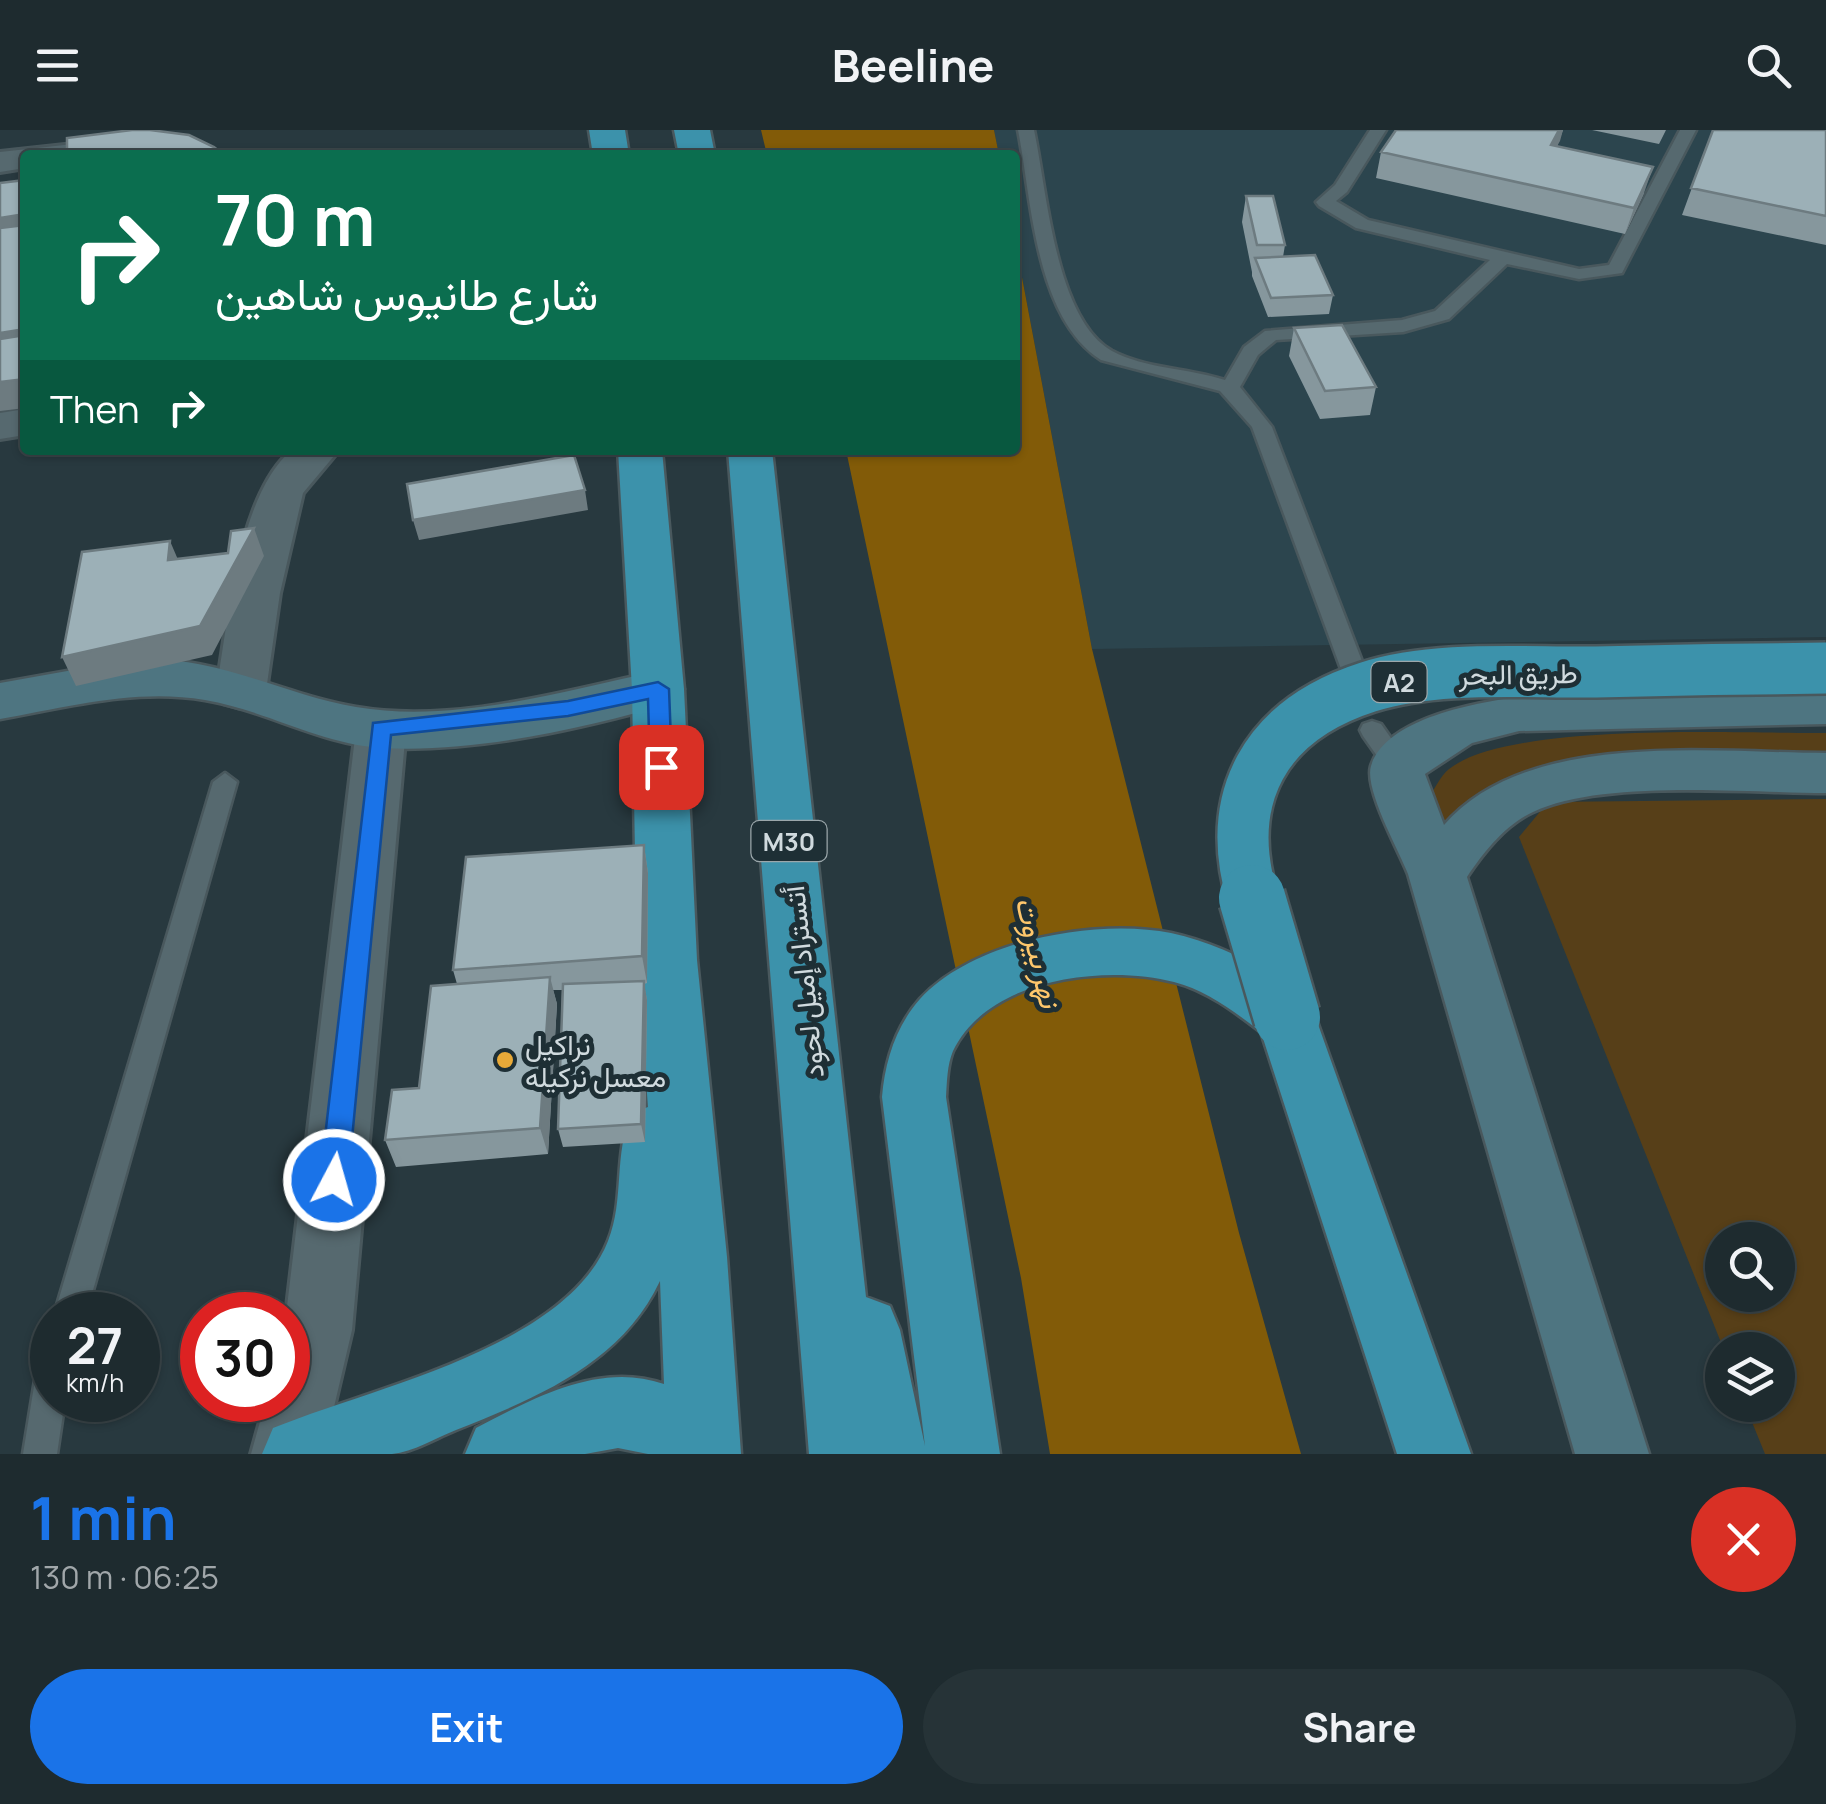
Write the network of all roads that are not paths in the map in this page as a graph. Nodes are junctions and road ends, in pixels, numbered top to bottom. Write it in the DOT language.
graph roads {
  1 [pos="1026,130"];
  2 [pos="1378,130"];
  3 [pos="1688,130"];
  4 [pos="106,150"];
  5 [pos="148,150"];
  6 [pos="1503,258"];
  7 [pos="1230,388"];
  8 [pos="312,455"];
  9 [pos="640,455"];
  10 [pos="750,455"];
  11 [pos="1826,668"];
  12 [pos="1354,669"];
  13 [pos="658,689"];
  14 [pos="241,691"];
  15 [pos="0,701"];
  16 [pos="1826,706"];
  17 [pos="381,729"];
  18 [pos="1826,772"];
  19 [pos="225,782"];
  20 [pos="1437,874"];
  21 [pos="1249,888"];
  22 [pos="1169,956"];
  23 [pos="667,960"];
  24 [pos="1287,1016"];
  25 [pos="828,1232"];
  26 [pos="77,1292"];
  27 [pos="45,1422"];
  28 [pos="40,1454"];
  29 [pos="287,1454"];
  30 [pos="298,1454"];
  31 [pos="502,1454"];
  32 [pos="702,1454"];
  33 [pos="846,1454"];
  34 [pos="890,1454"];
  35 [pos="963,1454"];
  36 [pos="1434,1454"];
  37 [pos="1612,1454"];
  1 -- 7 [label="lane"];
  2 -- 6 [label="lane"];
  3 -- 6 [label="lane"];
  4 -- 5 [label="street"];
  6 -- 7 [label="lane"];
  7 -- 12 [label="lane"];
  8 -- 14 [label="street"];
  9 -- 13 [label="highway"];
  10 -- 25 [label="highway, أتستراد إميل لحود / M30"];
  11 -- 21 [label="highway, طريق البحر / A2, bridge"];
  13 -- 17 [label="main road"];
  13 -- 23 [label="highway"];
  14 -- 15 [label="main road"];
  14 -- 17 [label="main road"];
  16 -- 20 [label="main road"];
  17 -- 29 [label="street"];
  18 -- 20 [label="main road"];
  19 -- 26 [label="lane"];
  20 -- 37 [label="main road"];
  21 -- 22 [label="highway"];
  21 -- 24 [label="highway, طريق البحر / A2, bridge"];
  22 -- 24 [label="highway"];
  22 -- 35 [label="highway"];
  23 -- 30 [label="highway"];
  23 -- 32 [label="highway"];
  24 -- 36 [label="highway, طريق البحر"];
  25 -- 33 [label="highway, أتستراد إميل لحود / M30"];
  25 -- 34 [label="highway"];
  27 -- 28 [label="lane"];
  31 -- 32 [label="highway"];
}
